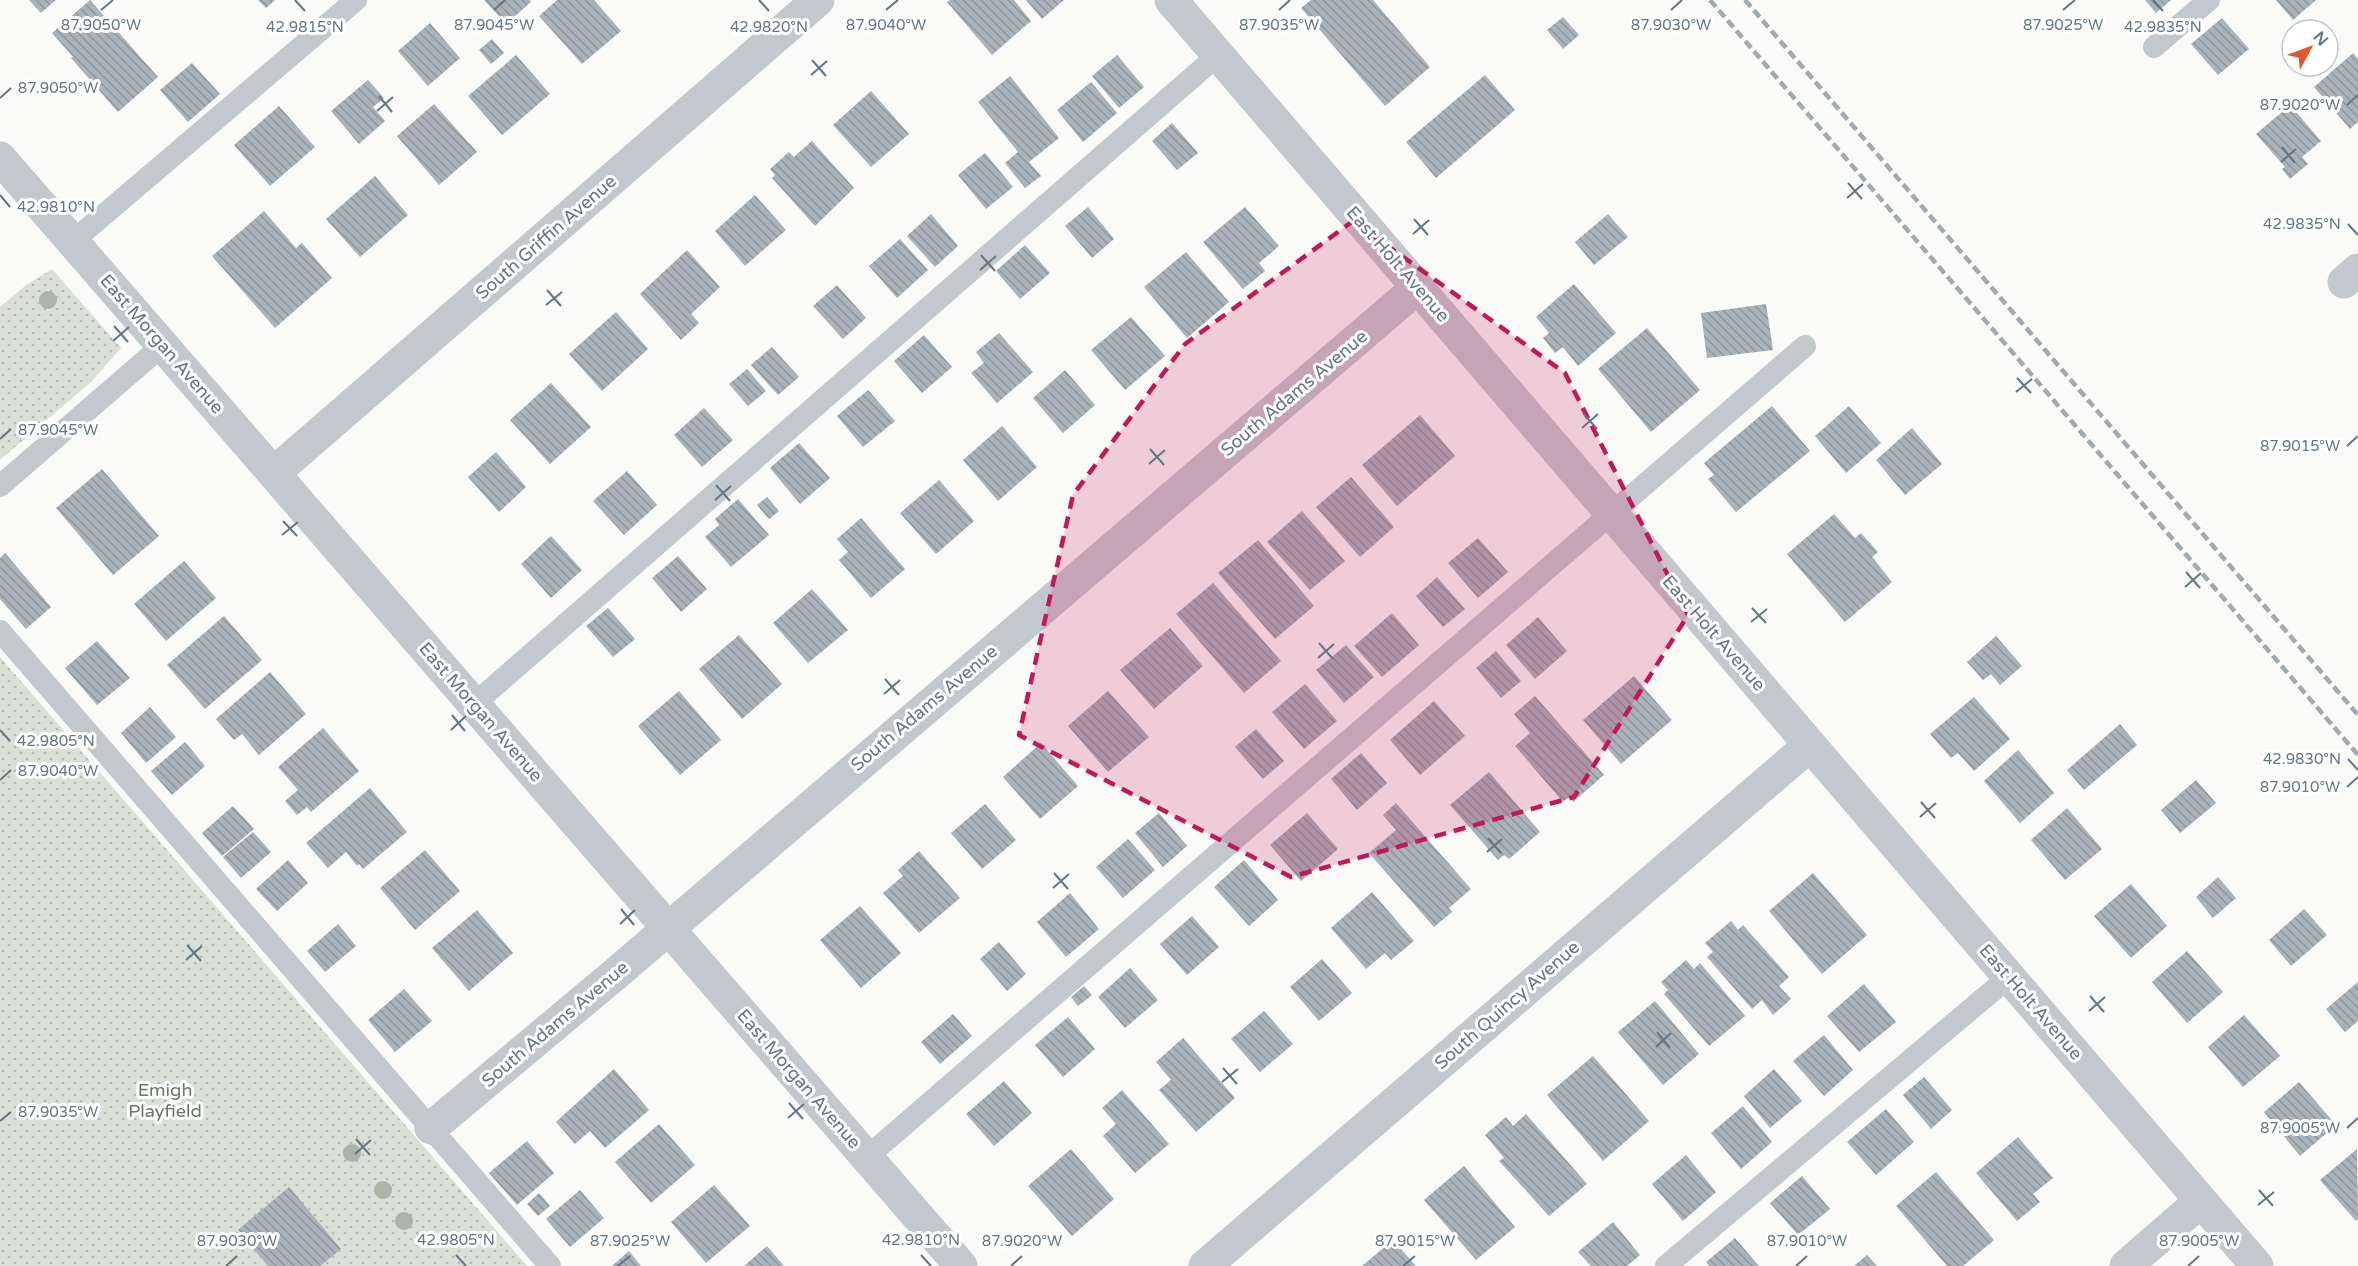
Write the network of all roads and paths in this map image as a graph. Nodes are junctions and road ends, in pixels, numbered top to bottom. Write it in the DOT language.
graph roads {
  1 [pos="356,0"];
  2 [pos="819,0"];
  3 [pos="1171,0"];
  4 [pos="2209,0"];
  5 [pos="2154,47"];
  6 [pos="1218,55"];
  7 [pos="0,158"];
  8 [pos="73,242"];
  9 [pos="1418,288"];
  10 [pos="163,345"];
  11 [pos="1805,346"];
  12 [pos="274,474"];
  13 [pos="0,486"];
  14 [pos="1611,513"];
  15 [pos="0,631"];
  16 [pos="474,704"];
  17 [pos="1810,745"];
  18 [pos="668,928"];
  19 [pos="2009,977"];
  20 [pos="431,1128"];
  21 [pos="867,1157"];
  22 [pos="2201,1201"];
  23 [pos="550,1266"];
  24 [pos="961,1266"];
  25 [pos="1205,1266"];
  26 [pos="1666,1266"];
  27 [pos="2126,1266"];
  28 [pos="2258,1266"];
  1 -- 8 [label="lane"];
  2 -- 12 [label="street, South Griffin Avenue"];
  3 -- 6 [label="street, East Holt Avenue"];
  4 -- 5 [label="lane"];
  6 -- 9 [label="street, East Holt Avenue"];
  6 -- 16 [label="lane"];
  7 -- 8 [label="street, East Morgan Avenue"];
  8 -- 10 [label="street, East Morgan Avenue"];
  9 -- 14 [label="street, East Holt Avenue"];
  9 -- 18 [label="street, South Adams Avenue"];
  10 -- 12 [label="street, East Morgan Avenue"];
  10 -- 13 [label="lane"];
  11 -- 14 [label="lane"];
  12 -- 16 [label="street, East Morgan Avenue"];
  14 -- 17 [label="street, East Holt Avenue"];
  14 -- 21 [label="lane"];
  15 -- 20 [label="lane"];
  16 -- 18 [label="street, East Morgan Avenue"];
  17 -- 19 [label="street, East Holt Avenue"];
  17 -- 25 [label="street, South Quincy Avenue"];
  18 -- 20 [label="street, South Adams Avenue"];
  18 -- 21 [label="street, East Morgan Avenue"];
  19 -- 22 [label="street, East Holt Avenue"];
  19 -- 26 [label="lane"];
  20 -- 23 [label="lane"];
  21 -- 24 [label="street, East Morgan Avenue"];
  22 -- 27 [label="street"];
  22 -- 28 [label="street, East Holt Avenue"];
}
